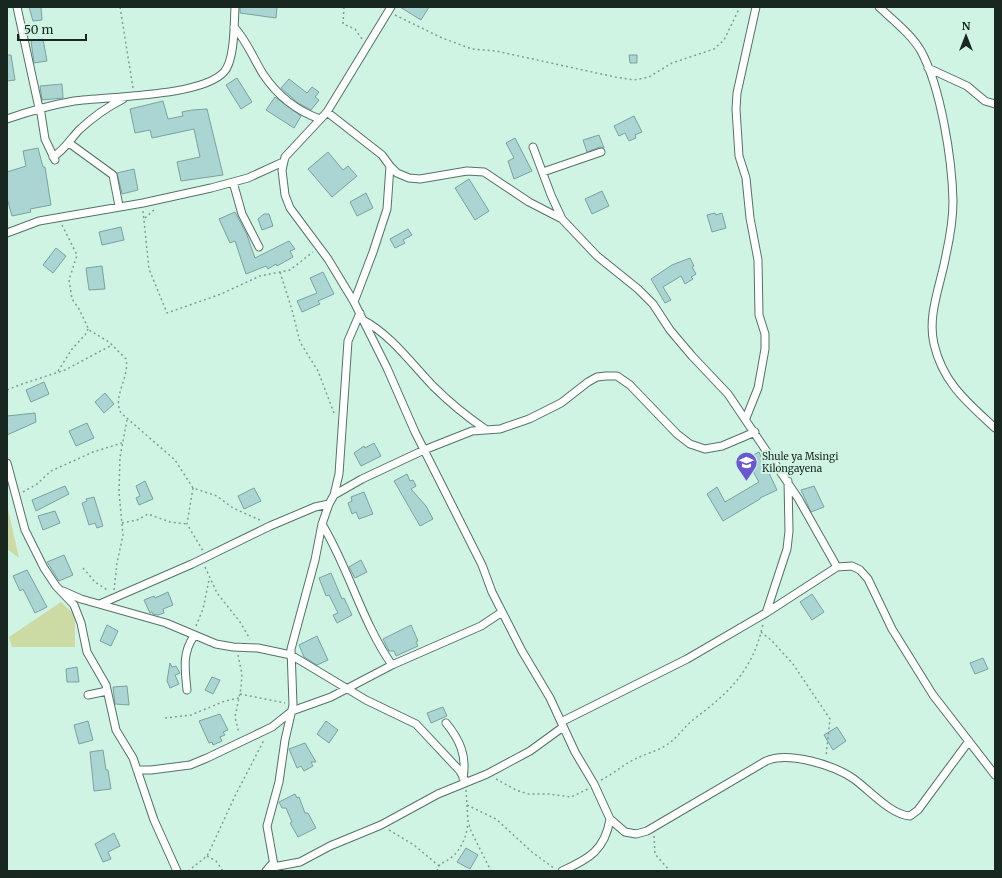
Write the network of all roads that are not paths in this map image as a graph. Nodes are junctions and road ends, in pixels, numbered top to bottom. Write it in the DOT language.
graph roads {
  1 [pos="17,7"];
  2 [pos="235,7"];
  3 [pos="756,7"];
  4 [pos="879,7"];
  5 [pos="389,10"];
  6 [pos="234,27"];
  7 [pos="928,68"];
  8 [pos="130,97"];
  9 [pos="995,104"];
  10 [pos="40,107"];
  11 [pos="327,112"];
  12 [pos="7,118"];
  13 [pos="320,119"];
  14 [pos="69,143"];
  15 [pos="533,147"];
  16 [pos="601,152"];
  17 [pos="283,162"];
  18 [pos="390,166"];
  19 [pos="543,172"];
  20 [pos="233,182"];
  21 [pos="119,206"];
  22 [pos="562,219"];
  23 [pos="7,233"];
  24 [pos="260,247"];
  25 [pos="354,302"];
  26 [pos="362,316"];
  27 [pos="746,418"];
  28 [pos="995,428"];
  29 [pos="485,429"];
  30 [pos="755,432"];
  31 [pos="424,450"];
  32 [pos="7,463"];
  33 [pos="788,481"];
  34 [pos="334,495"];
  35 [pos="328,504"];
  36 [pos="322,524"];
  37 [pos="837,566"];
  38 [pos="63,591"];
  39 [pos="100,604"];
  40 [pos="502,612"];
  41 [pos="766,613"];
  42 [pos="193,635"];
  43 [pos="291,655"];
  44 [pos="392,665"];
  45 [pos="347,688"];
  46 [pos="187,690"];
  47 [pos="107,691"];
  48 [pos="88,695"];
  49 [pos="292,708"];
  50 [pos="446,723"];
  51 [pos="562,725"];
  52 [pos="969,741"];
  53 [pos="137,770"];
  54 [pos="995,775"];
  55 [pos="465,780"];
  56 [pos="610,819"];
  57 [pos="273,867"];
  58 [pos="177,871"];
  59 [pos="266,871"];
  60 [pos="561,871"];
  1 -- 10 [label="street"];
  2 -- 6 [label="street"];
  3 -- 27 [label="street"];
  4 -- 7 [label="street"];
  5 -- 11 [label="street"];
  6 -- 8 [label="street"];
  6 -- 13 [label="street"];
  7 -- 9 [label="street"];
  7 -- 28 [label="street"];
  8 -- 10 [label="street"];
  8 -- 14 [label="street"];
  10 -- 12 [label="street"];
  10 -- 14 [label="street"];
  11 -- 13 [label="street"];
  11 -- 18 [label="street"];
  13 -- 17 [label="street"];
  14 -- 21 [label="street"];
  15 -- 19 [label="street"];
  16 -- 19 [label="street"];
  17 -- 20 [label="street"];
  17 -- 25 [label="street"];
  18 -- 22 [label="street"];
  18 -- 25 [label="street"];
  19 -- 22 [label="street"];
  20 -- 21 [label="street"];
  20 -- 24 [label="street"];
  21 -- 23 [label="street"];
  22 -- 27 [label="street"];
  25 -- 26 [label="street"];
  26 -- 29 [label="street"];
  26 -- 31 [label="street"];
  26 -- 34 [label="street"];
  27 -- 30 [label="street"];
  29 -- 30 [label="street"];
  29 -- 31 [label="street"];
  30 -- 33 [label="street"];
  31 -- 34 [label="street"];
  31 -- 40 [label="street"];
  32 -- 38 [label="street"];
  33 -- 37 [label="street"];
  33 -- 41 [label="street"];
  34 -- 35 [label="street"];
  35 -- 36 [label="street"];
  35 -- 39 [label="street"];
  36 -- 43 [label="street"];
  36 -- 44 [label="street"];
  37 -- 41 [label="street"];
  37 -- 52 [label="street"];
  38 -- 39 [label="street"];
  38 -- 47 [label="street"];
  39 -- 42 [label="street"];
  40 -- 44 [label="street"];
  40 -- 51 [label="street"];
  41 -- 51 [label="street"];
  42 -- 43 [label="street"];
  42 -- 46 [label="street"];
  43 -- 45 [label="street"];
  43 -- 49 [label="street"];
  44 -- 45 [label="street"];
  45 -- 49 [label="street"];
  45 -- 55 [label="street"];
  47 -- 48 [label="street"];
  47 -- 53 [label="street"];
  49 -- 53 [label="street"];
  49 -- 57 [label="street"];
  50 -- 55 [label="street"];
  51 -- 55 [label="street"];
  51 -- 56 [label="street"];
  52 -- 54 [label="street"];
  52 -- 56 [label="street"];
  53 -- 58 [label="street"];
  55 -- 57 [label="street"];
  56 -- 60 [label="street"];
  57 -- 59 [label="street"];
}
